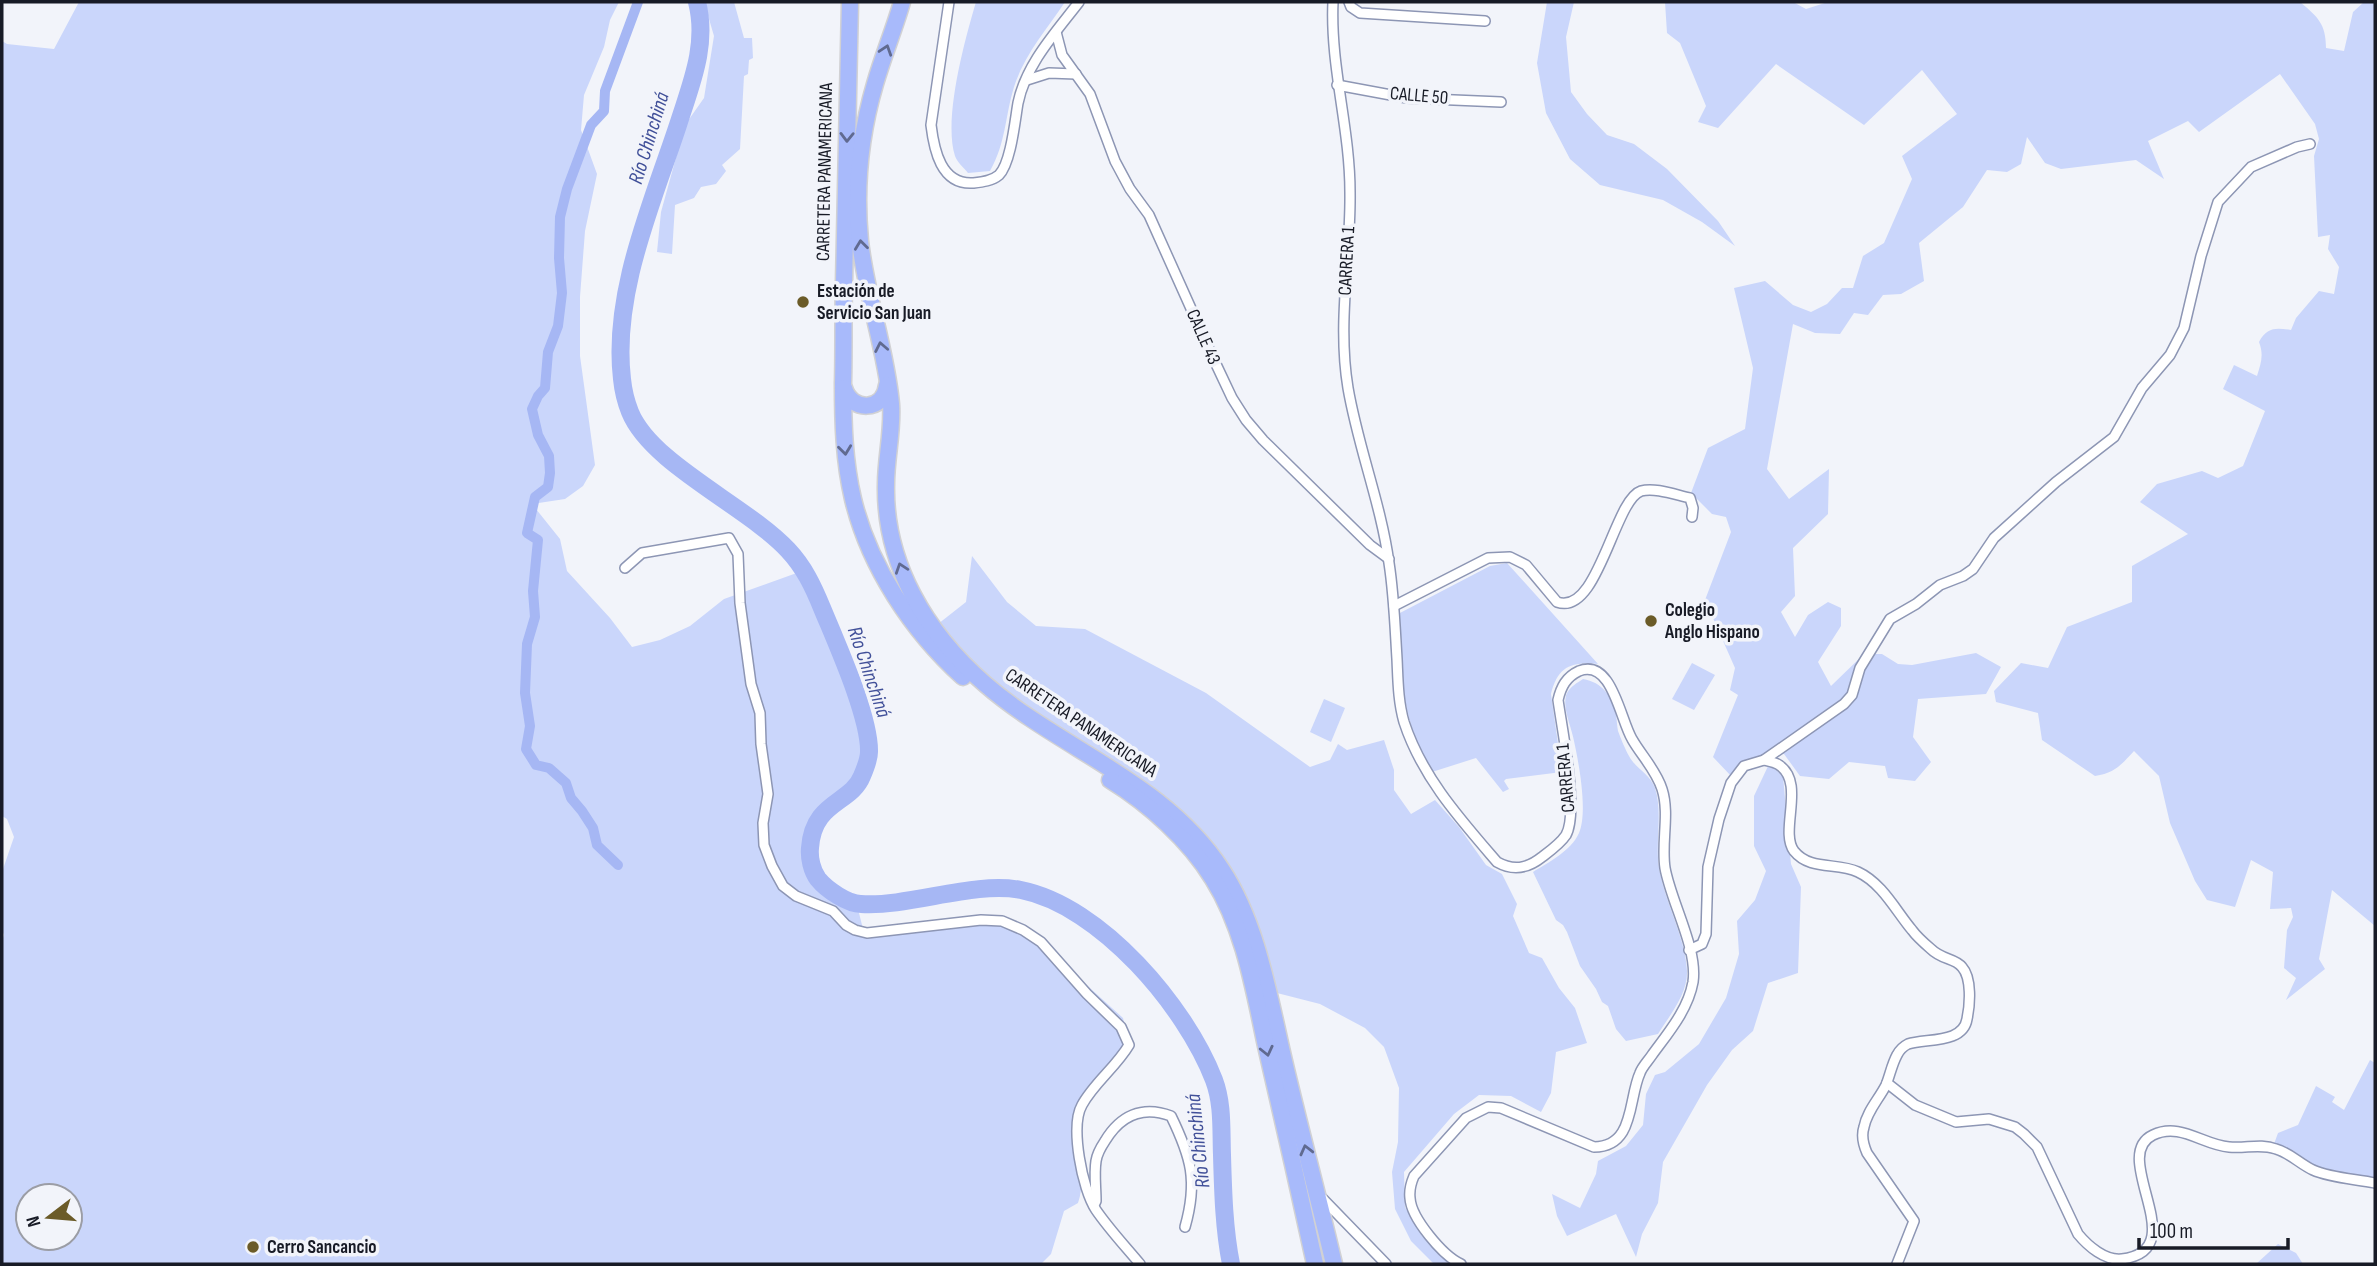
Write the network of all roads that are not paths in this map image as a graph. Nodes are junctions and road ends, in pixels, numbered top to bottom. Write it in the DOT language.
graph roads {
  1 [pos="850,2"];
  2 [pos="949,2"];
  3 [pos="1079,2"];
  4 [pos="1334,2"];
  5 [pos="1349,2"];
  6 [pos="899,6"];
  7 [pos="1485,21"];
  8 [pos="1056,32"];
  9 [pos="1076,74"];
  10 [pos="1026,81"];
  11 [pos="1338,85"];
  12 [pos="1501,102"];
  13 [pos="2310,144"];
  14 [pos="844,382"];
  15 [pos="888,382"];
  16 [pos="1692,517"];
  17 [pos="1389,559"];
  18 [pos="625,568"];
  19 [pos="1394,606"];
  20 [pos="1772,762"];
  21 [pos="1689,950"];
  22 [pos="1886,1083"];
  23 [pos="2375,1183"];
  24 [pos="1315,1191"];
  25 [pos="1094,1207"];
  26 [pos="1185,1227"];
  27 [pos="1140,1264"];
  28 [pos="1315,1264"];
  29 [pos="1334,1264"];
  30 [pos="1386,1264"];
  31 [pos="1461,1264"];
  32 [pos="1897,1264"];
  1 -- 14 [label="highway, CARRETERA PANAMERICANA, one-way"];
  2 -- 10 [label="street"];
  3 -- 8 [label="street"];
  4 -- 11 [label="street, CARRERA 1"];
  5 -- 7 [label="street"];
  15 -- 6 [label="highway, CARRETERA PANAMERICANA, one-way"];
  8 -- 9 [label="street, CALLE 43"];
  8 -- 10 [label="street"];
  9 -- 10 [label="street"];
  9 -- 17 [label="street, CALLE 43"];
  11 -- 12 [label="street, CALLE 50"];
  11 -- 17 [label="street, CARRERA 1"];
  13 -- 20 [label="street"];
  14 -- 15 [label="highway"];
  14 -- 28 [label="highway, CARRETERA PANAMERICANA, one-way"];
  24 -- 15 [label="highway, CARRETERA PANAMERICANA, one-way"];
  16 -- 19 [label="street"];
  17 -- 19 [label="street, CARRERA 1"];
  18 -- 25 [label="street"];
  19 -- 21 [label="street, CARRERA 1"];
  20 -- 21 [label="street"];
  20 -- 22 [label="street"];
  21 -- 31 [label="street, CARRERA 1"];
  22 -- 23 [label="street"];
  22 -- 32 [label="street"];
  24 -- 29 [label="highway, CARRETERA PANAMERICANA"];
  24 -- 30 [label="street"];
  25 -- 26 [label="street"];
  25 -- 27 [label="street"];
}
